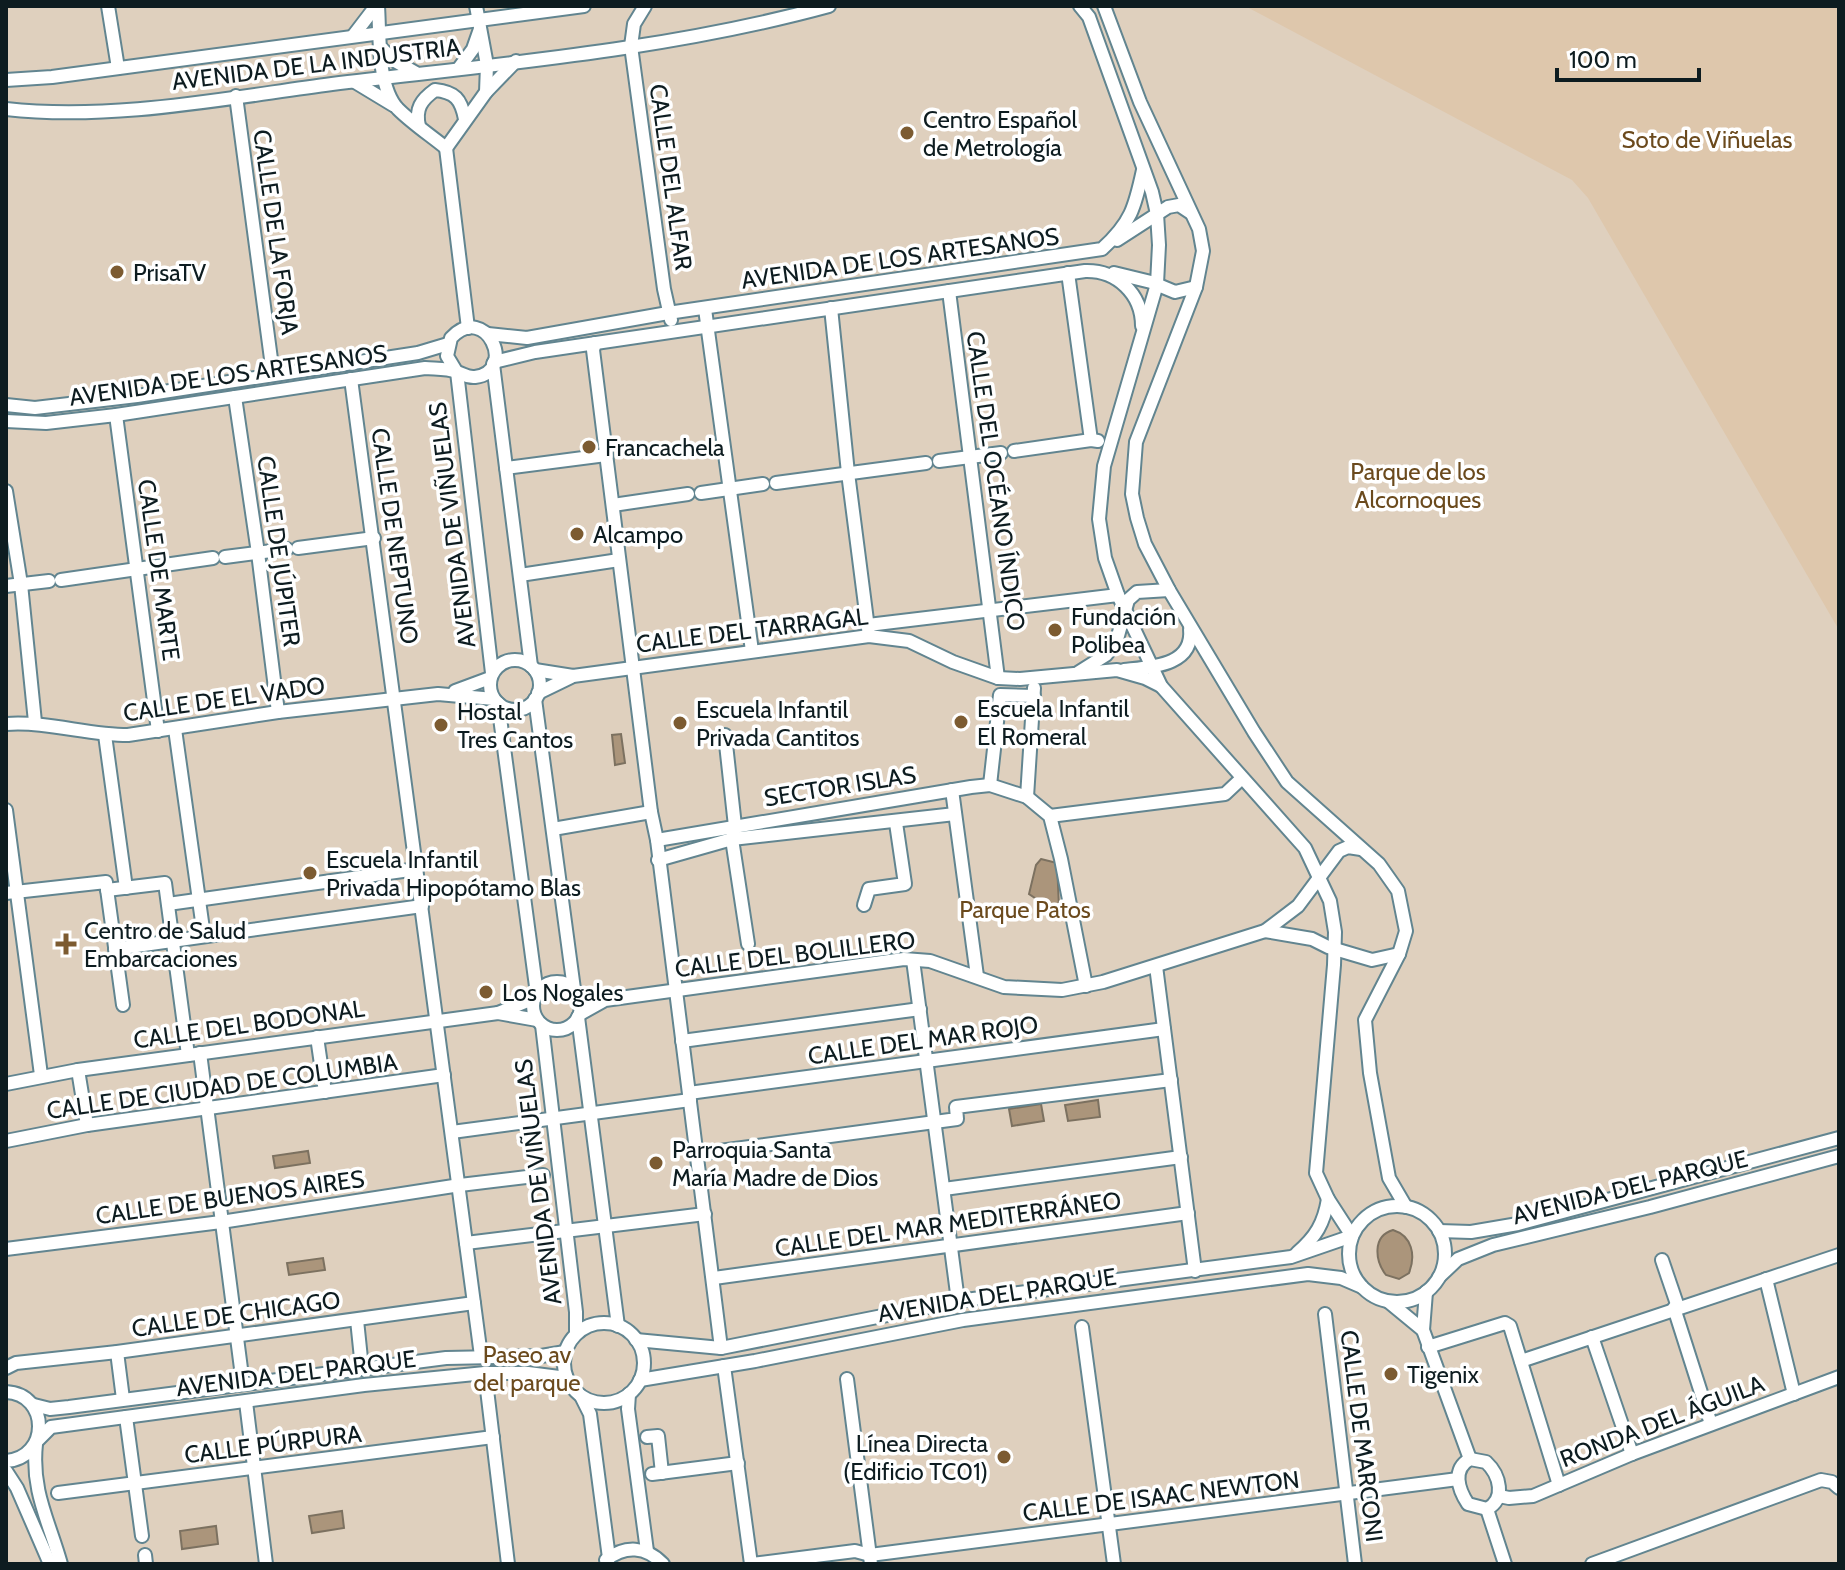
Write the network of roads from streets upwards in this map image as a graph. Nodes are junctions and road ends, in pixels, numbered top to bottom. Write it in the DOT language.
graph roads {
  1 [pos="108,6"];
  2 [pos="377,6"];
  3 [pos="476,6"];
  4 [pos="496,6"];
  5 [pos="584,6"];
  6 [pos="645,6"];
  7 [pos="829,6"];
  8 [pos="1080,6"];
  9 [pos="1104,6"];
  10 [pos="508,16"];
  11 [pos="480,24"];
  12 [pos="380,32"];
  13 [pos="353,36"];
  14 [pos="631,46"];
  15 [pos="380,47"];
  16 [pos="516,61"];
  17 [pos="487,65"];
  18 [pos="118,68"];
  19 [pos="459,68"];
  20 [pos="416,73"];
  21 [pos="384,78"];
  22 [pos="6,80"];
  23 [pos="355,82"];
  24 [pos="486,92"];
  25 [pos="236,96"];
  26 [pos="396,107"];
  27 [pos="6,109"];
  28 [pos="465,119"];
  29 [pos="419,126"];
  30 [pos="446,148"];
  31 [pos="1143,170"];
  32 [pos="1157,214"];
  33 [pos="1193,215"];
  34 [pos="1102,249"];
  35 [pos="1099,271"];
  36 [pos="1068,273"];
  37 [pos="1157,284"];
  38 [pos="1196,287"];
  39 [pos="949,291"];
  40 [pos="831,308"];
  41 [pos="705,309"];
  42 [pos="668,313"];
  43 [pos="707,326"];
  44 [pos="468,328"];
  45 [pos="674,330"];
  46 [pos="488,334"];
  47 [pos="1142,337"];
  48 [pos="595,343"];
  49 [pos="448,344"];
  50 [pos="494,363"];
  51 [pos="456,372"];
  52 [pos="273,374"];
  53 [pos="351,379"];
  54 [pos="235,397"];
  55 [pos="6,405"];
  56 [pos="116,415"];
  57 [pos="6,421"];
  58 [pos="1091,440"];
  59 [pos="1108,445"];
  60 [pos="606,455"];
  61 [pos="970,457"];
  62 [pos="506,468"];
  63 [pos="848,473"];
  64 [pos="731,489"];
  65 [pos="6,491"];
  66 [pos="613,505"];
  67 [pos="374,538"];
  68 [pos="258,553"];
  69 [pos="619,560"];
  70 [pos="137,570"];
  71 [pos="520,575"];
  72 [pos="21,584"];
  73 [pos="6,586"];
  74 [pos="1169,590"];
  75 [pos="1118,595"];
  76 [pos="991,611"];
  77 [pos="1126,612"];
  78 [pos="1189,625"];
  79 [pos="868,630"];
  80 [pos="752,651"];
  81 [pos="635,667"];
  82 [pos="1152,667"];
  83 [pos="533,668"];
  84 [pos="1117,670"];
  85 [pos="1074,674"];
  86 [pos="491,676"];
  87 [pos="573,676"];
  88 [pos="998,678"];
  89 [pos="1034,678"];
  90 [pos="1161,686"];
  91 [pos="448,693"];
  92 [pos="537,696"];
  93 [pos="1034,696"];
  94 [pos="395,699"];
  95 [pos="496,701"];
  96 [pos="278,712"];
  97 [pos="35,722"];
  98 [pos="6,724"];
  99 [pos="175,729"];
  100 [pos="158,731"];
  101 [pos="105,735"];
  102 [pos="725,735"];
  103 [pos="1242,778"];
  104 [pos="990,785"];
  105 [pos="952,790"];
  106 [pos="1027,797"];
  107 [pos="6,810"];
  108 [pos="651,812"];
  109 [pos="955,814"];
  110 [pos="1050,816"];
  111 [pos="896,823"];
  112 [pos="735,826"];
  113 [pos="553,829"];
  114 [pos="732,839"];
  115 [pos="657,840"];
  116 [pos="1361,849"];
  117 [pos="658,860"];
  118 [pos="417,869"];
  119 [pos="1320,878"];
  120 [pos="126,888"];
  121 [pos="107,890"];
  122 [pos="11,892"];
  123 [pos="199,899"];
  124 [pos="168,904"];
  125 [pos="864,905"];
  126 [pos="422,906"];
  127 [pos="1265,931"];
  128 [pos="204,936"];
  129 [pos="173,941"];
  130 [pos="748,944"];
  131 [pos="115,949"];
  132 [pos="1335,949"];
  133 [pos="1399,954"];
  134 [pos="913,960"];
  135 [pos="1156,966"];
  136 [pos="977,976"];
  137 [pos="1086,986"];
  138 [pos="675,990"];
  139 [pos="575,991"];
  140 [pos="536,996"];
  141 [pos="605,1000"];
  142 [pos="123,1005"];
  143 [pos="920,1009"];
  144 [pos="498,1013"];
  145 [pos="579,1015"];
  146 [pos="437,1021"];
  147 [pos="540,1022"];
  148 [pos="1164,1029"];
  149 [pos="317,1037"];
  150 [pos="682,1041"];
  151 [pos="194,1054"];
  152 [pos="927,1061"];
  153 [pos="78,1070"];
  154 [pos="41,1075"];
  155 [pos="444,1075"];
  156 [pos="1171,1080"];
  157 [pos="6,1084"];
  158 [pos="325,1092"];
  159 [pos="689,1097"];
  160 [pos="207,1108"];
  161 [pos="590,1113"];
  162 [pos="551,1118"];
  163 [pos="935,1122"];
  164 [pos="87,1125"];
  165 [pos="452,1132"];
  166 [pos="1839,1138"];
  167 [pos="6,1141"];
  168 [pos="697,1154"];
  169 [pos="1839,1156"];
  170 [pos="1181,1157"];
  171 [pos="543,1175"];
  172 [pos="460,1185"];
  173 [pos="944,1189"];
  174 [pos="1328,1199"];
  175 [pos="1406,1207"];
  176 [pos="1188,1213"];
  177 [pos="705,1214"];
  178 [pos="221,1222"];
  179 [pos="605,1228"];
  180 [pos="565,1231"];
  181 [pos="1439,1231"];
  182 [pos="1352,1236"];
  183 [pos="466,1243"];
  184 [pos="952,1245"];
  185 [pos="6,1249"];
  186 [pos="1839,1255"];
  187 [pos="1291,1257"];
  188 [pos="1662,1260"];
  189 [pos="1195,1271"];
  190 [pos="1439,1277"];
  191 [pos="714,1278"];
  192 [pos="1766,1279"];
  193 [pos="1362,1287"];
  194 [pos="1426,1292"];
  195 [pos="958,1301"];
  196 [pos="1389,1302"];
  197 [pos="474,1303"];
  198 [pos="1676,1308"];
  199 [pos="1325,1314"];
  200 [pos="357,1320"];
  201 [pos="618,1326"];
  202 [pos="1082,1327"];
  203 [pos="1423,1330"];
  204 [pos="576,1334"];
  205 [pos="237,1336"];
  206 [pos="1592,1337"];
  207 [pos="636,1340"];
  208 [pos="1428,1347"];
  209 [pos="721,1348"];
  210 [pos="117,1352"];
  211 [pos="565,1352"];
  212 [pos="481,1356"];
  213 [pos="1521,1361"];
  214 [pos="724,1366"];
  215 [pos="6,1368"];
  216 [pos="362,1368"];
  217 [pos="485,1373"];
  218 [pos="6,1375"];
  219 [pos="1839,1377"];
  220 [pos="567,1378"];
  221 [pos="847,1379"];
  222 [pos="640,1380"];
  223 [pos="243,1384"];
  224 [pos="6,1392"];
  225 [pos="629,1394"];
  226 [pos="1794,1394"];
  227 [pos="22,1395"];
  228 [pos="581,1396"];
  229 [pos="123,1399"];
  230 [pos="246,1402"];
  231 [pos="34,1405"];
  232 [pos="126,1417"];
  233 [pos="1711,1424"];
  234 [pos="493,1437"];
  235 [pos="647,1437"];
  236 [pos="36,1443"];
  237 [pos="1632,1454"];
  238 [pos="725,1457"];
  239 [pos="1470,1459"];
  240 [pos="6,1461"];
  241 [pos="738,1463"];
  242 [pos="254,1468"];
  243 [pos="658,1470"];
  244 [pos="6,1471"];
  245 [pos="1458,1479"];
  246 [pos="135,1484"];
  247 [pos="1559,1485"];
  248 [pos="1839,1488"];
  249 [pos="58,1493"];
  250 [pos="1347,1493"];
  251 [pos="1499,1496"];
  252 [pos="1487,1509"];
  253 [pos="1109,1525"];
  254 [pos="142,1536"];
  255 [pos="647,1551"];
  256 [pos="871,1560"];
  257 [pos="606,1561"];
  258 [pos="503,1563"];
  259 [pos="50,1564"];
  260 [pos="61,1564"];
  261 [pos="266,1564"];
  262 [pos="663,1564"];
  263 [pos="752,1564"];
  264 [pos="858,1564"];
  265 [pos="1114,1564"];
  266 [pos="1355,1564"];
  267 [pos="1505,1564"];
  268 [pos="1592,1564"];
  1 -- 18 [label="street"];
  2 -- 12 [label="street"];
  2 -- 13 [label="street"];
  3 -- 11 [label="street"];
  4 -- 10 [label="street"];
  5 -- 10 [label="street, AVENIDA DE LA INDUSTRIA"];
  6 -- 14 [label="street"];
  7 -- 14 [label="street, AVENIDA DE LA INDUSTRIA"];
  8 -- 31 [label="street"];
  9 -- 33 [label="street"];
  10 -- 11 [label="street, AVENIDA DE LA INDUSTRIA"];
  11 -- 12 [label="street, AVENIDA DE LA INDUSTRIA"];
  11 -- 17 [label="street"];
  11 -- 19 [label="street"];
  12 -- 13 [label="street, AVENIDA DE LA INDUSTRIA"];
  12 -- 15 [label="street"];
  13 -- 18 [label="street, AVENIDA DE LA INDUSTRIA"];
  14 -- 16 [label="street, AVENIDA DE LA INDUSTRIA"];
  14 -- 42 [label="street, CALLE DEL ALFAR"];
  15 -- 20 [label="street"];
  15 -- 21 [label="street"];
  16 -- 17 [label="street, AVENIDA DE LA INDUSTRIA"];
  16 -- 24 [label="street"];
  17 -- 19 [label="street, AVENIDA DE LA INDUSTRIA"];
  17 -- 24 [label="street"];
  18 -- 22 [label="street, AVENIDA DE LA INDUSTRIA"];
  19 -- 20 [label="street, AVENIDA DE LA INDUSTRIA"];
  20 -- 21 [label="street, AVENIDA DE LA INDUSTRIA"];
  21 -- 23 [label="street, AVENIDA DE LA INDUSTRIA"];
  21 -- 26 [label="street"];
  23 -- 25 [label="street, AVENIDA DE LA INDUSTRIA"];
  23 -- 26 [label="street"];
  24 -- 28 [label="street"];
  25 -- 27 [label="street, AVENIDA DE LA INDUSTRIA"];
  25 -- 52 [label="street, CALLE DE LA FORJA"];
  26 -- 29 [label="street"];
  28 -- 29 [label="street"];
  28 -- 30 [label="street"];
  29 -- 30 [label="street"];
  30 -- 44 [label="street"];
  31 -- 32 [label="street"];
  31 -- 34 [label="street"];
  32 -- 33 [label="street"];
  32 -- 34 [label="street, AVENIDA DE LOS ARTESANOS"];
  32 -- 37 [label="street"];
  33 -- 38 [label="street"];
  34 -- 41 [label="street, AVENIDA DE LOS ARTESANOS"];
  35 -- 36 [label="street, AVENIDA DE LOS ARTESANOS"];
  35 -- 37 [label="street, AVENIDA DE LOS ARTESANOS"];
  35 -- 47 [label="street"];
  36 -- 39 [label="street, AVENIDA DE LOS ARTESANOS"];
  36 -- 58 [label="street"];
  37 -- 38 [label="street, AVENIDA DE LOS ARTESANOS"];
  37 -- 47 [label="street"];
  38 -- 74 [label="street"];
  39 -- 40 [label="street, AVENIDA DE LOS ARTESANOS"];
  39 -- 61 [label="street, CALLE DEL OCÉANO ÍNDICO"];
  40 -- 43 [label="street, AVENIDA DE LOS ARTESANOS"];
  40 -- 63 [label="street"];
  41 -- 42 [label="street, AVENIDA DE LOS ARTESANOS"];
  41 -- 43 [label="street"];
  42 -- 45 [label="street"];
  42 -- 46 [label="street, AVENIDA DE LOS ARTESANOS"];
  43 -- 45 [label="street, AVENIDA DE LOS ARTESANOS"];
  43 -- 64 [label="street"];
  44 -- 46 [label="street"];
  44 -- 49 [label="street"];
  45 -- 48 [label="street, AVENIDA DE LOS ARTESANOS"];
  46 -- 50 [label="street"];
  47 -- 59 [label="street"];
  48 -- 50 [label="street, AVENIDA DE LOS ARTESANOS"];
  48 -- 60 [label="street"];
  49 -- 51 [label="street"];
  49 -- 52 [label="street, AVENIDA DE LOS ARTESANOS"];
  50 -- 51 [label="street"];
  50 -- 62 [label="street"];
  51 -- 53 [label="street, AVENIDA DE LOS ARTESANOS"];
  51 -- 86 [label="street, AVENIDA DE VIÑUELAS"];
  52 -- 55 [label="street, AVENIDA DE LOS ARTESANOS"];
  53 -- 54 [label="street, AVENIDA DE LOS ARTESANOS"];
  53 -- 67 [label="street, CALLE DE NEPTUNO"];
  54 -- 56 [label="street, AVENIDA DE LOS ARTESANOS"];
  54 -- 68 [label="street, CALLE DE JÚPITER"];
  56 -- 57 [label="street, AVENIDA DE LOS ARTESANOS"];
  56 -- 70 [label="street, CALLE DE MARTE"];
  58 -- 59 [label="street"];
  58 -- 61 [label="street"];
  59 -- 75 [label="street"];
  60 -- 62 [label="street"];
  60 -- 66 [label="street"];
  61 -- 63 [label="street"];
  61 -- 76 [label="street, CALLE DEL OCÉANO ÍNDICO"];
  62 -- 71 [label="street"];
  63 -- 64 [label="street"];
  63 -- 79 [label="street"];
  64 -- 66 [label="street"];
  64 -- 80 [label="street"];
  65 -- 72 [label="street"];
  66 -- 69 [label="street"];
  67 -- 68 [label="street"];
  67 -- 94 [label="street, CALLE DE NEPTUNO"];
  68 -- 70 [label="street"];
  68 -- 96 [label="street, CALLE DE JÚPITER"];
  69 -- 71 [label="street"];
  69 -- 81 [label="street"];
  70 -- 72 [label="street"];
  70 -- 100 [label="street, CALLE DE MARTE"];
  71 -- 83 [label="street"];
  72 -- 73 [label="street"];
  72 -- 97 [label="street"];
  74 -- 77 [label="street"];
  74 -- 78 [label="street"];
  75 -- 76 [label="street"];
  75 -- 77 [label="street"];
  76 -- 79 [label="street"];
  76 -- 88 [label="street, CALLE DEL OCÉANO ÍNDICO"];
  77 -- 82 [label="street"];
  77 -- 85 [label="street, CALLE DEL TARRAGAL"];
  78 -- 82 [label="street"];
  78 -- 116 [label="street"];
  79 -- 80 [label="street, CALLE DEL TARRAGAL"];
  79 -- 88 [label="street, CALLE DEL TARRAGAL"];
  80 -- 81 [label="street, CALLE DEL TARRAGAL"];
  81 -- 87 [label="street, CALLE DEL TARRAGAL"];
  81 -- 108 [label="street"];
  82 -- 84 [label="street, CALLE DEL TARRAGAL"];
  82 -- 90 [label="street"];
  83 -- 86 [label="street"];
  83 -- 87 [label="street, CALLE DEL TARRAGAL"];
  83 -- 92 [label="street"];
  84 -- 85 [label="street, CALLE DEL TARRAGAL"];
  84 -- 90 [label="street, CALLE DEL TARRAGAL"];
  85 -- 89 [label="street, CALLE DEL TARRAGAL"];
  86 -- 91 [label="street"];
  86 -- 95 [label="street"];
  87 -- 92 [label="street, CALLE DEL TARRAGAL"];
  88 -- 89 [label="street, CALLE DEL TARRAGAL"];
  89 -- 93 [label="street"];
  90 -- 103 [label="street"];
  91 -- 94 [label="street, CALLE DE EL VADO"];
  91 -- 95 [label="street"];
  92 -- 95 [label="street"];
  92 -- 113 [label="street"];
  93 -- 104 [label="street"];
  93 -- 106 [label="street"];
  94 -- 96 [label="street, CALLE DE EL VADO"];
  94 -- 118 [label="street, CALLE DE NEPTUNO"];
  95 -- 140 [label="street"];
  96 -- 99 [label="street, CALLE DE EL VADO"];
  97 -- 98 [label="street, CALLE DE EL VADO"];
  97 -- 101 [label="street, CALLE DE EL VADO"];
  99 -- 100 [label="street, CALLE DE EL VADO"];
  99 -- 123 [label="street"];
  100 -- 101 [label="street, CALLE DE EL VADO"];
  101 -- 120 [label="street"];
  102 -- 112 [label="street, SECTOR ISLAS"];
  103 -- 110 [label="street"];
  103 -- 119 [label="street"];
  104 -- 105 [label="street, SECTOR ISLAS"];
  104 -- 106 [label="street, SECTOR ISLAS"];
  105 -- 109 [label="street, SECTOR ISLAS"];
  105 -- 112 [label="street, SECTOR ISLAS"];
  106 -- 110 [label="street, SECTOR ISLAS"];
  107 -- 122 [label="street"];
  108 -- 113 [label="street"];
  108 -- 115 [label="street"];
  109 -- 111 [label="street, SECTOR ISLAS"];
  109 -- 136 [label="street, SECTOR ISLAS"];
  110 -- 137 [label="street"];
  111 -- 114 [label="street, SECTOR ISLAS"];
  111 -- 125 [label="street, SECTOR ISLAS"];
  112 -- 114 [label="street, SECTOR ISLAS"];
  112 -- 115 [label="street, SECTOR ISLAS"];
  113 -- 139 [label="street"];
  114 -- 117 [label="street, SECTOR ISLAS"];
  114 -- 130 [label="street, SECTOR ISLAS"];
  115 -- 117 [label="street"];
  116 -- 119 [label="street"];
  116 -- 133 [label="street"];
  117 -- 138 [label="street"];
  118 -- 123 [label="street"];
  118 -- 126 [label="street, CALLE DE NEPTUNO"];
  119 -- 127 [label="street"];
  119 -- 132 [label="street"];
  120 -- 121 [label="street"];
  120 -- 124 [label="street"];
  121 -- 122 [label="street"];
  121 -- 131 [label="street"];
  122 -- 154 [label="street"];
  123 -- 124 [label="street"];
  123 -- 128 [label="street"];
  124 -- 129 [label="street"];
  126 -- 128 [label="street"];
  126 -- 146 [label="street, CALLE DE NEPTUNO"];
  127 -- 132 [label="street"];
  127 -- 135 [label="street, CALLE DEL BOLILLERO"];
  128 -- 129 [label="street"];
  129 -- 131 [label="street"];
  129 -- 151 [label="street"];
  131 -- 142 [label="street"];
  132 -- 133 [label="street"];
  132 -- 174 [label="street"];
  133 -- 175 [label="street"];
  134 -- 136 [label="street, CALLE DEL BOLILLERO"];
  134 -- 138 [label="street, CALLE DEL BOLILLERO"];
  134 -- 143 [label="street"];
  135 -- 137 [label="street, CALLE DEL BOLILLERO"];
  135 -- 148 [label="street"];
  136 -- 137 [label="street, CALLE DEL BOLILLERO"];
  138 -- 141 [label="street, CALLE DEL BOLILLERO"];
  138 -- 150 [label="street"];
  139 -- 140 [label="street"];
  139 -- 141 [label="street"];
  139 -- 145 [label="street"];
  140 -- 144 [label="street, CALLE DEL BODONAL"];
  140 -- 147 [label="street"];
  141 -- 145 [label="street"];
  143 -- 150 [label="street"];
  143 -- 152 [label="street"];
  144 -- 146 [label="street, CALLE DEL BODONAL"];
  144 -- 147 [label="street, CALLE DEL BODONAL"];
  145 -- 147 [label="street"];
  145 -- 161 [label="street"];
  146 -- 149 [label="street, CALLE DEL BODONAL"];
  146 -- 155 [label="street, CALLE DE NEPTUNO"];
  147 -- 162 [label="street, AVENIDA DE VIÑUELAS"];
  148 -- 152 [label="street, CALLE DEL MAR ROJO"];
  148 -- 156 [label="street"];
  149 -- 151 [label="street, CALLE DEL BODONAL"];
  149 -- 158 [label="street"];
  150 -- 159 [label="street"];
  151 -- 153 [label="street, CALLE DEL BODONAL"];
  151 -- 160 [label="street"];
  152 -- 159 [label="street, CALLE DEL MAR ROJO"];
  152 -- 163 [label="street"];
  153 -- 154 [label="street, CALLE DEL BODONAL"];
  153 -- 164 [label="street"];
  154 -- 157 [label="street, CALLE DEL BODONAL"];
  155 -- 158 [label="street, CALLE DE CIUDAD DE COLUMBIA"];
  155 -- 165 [label="street, CALLE DE NEPTUNO"];
  156 -- 163 [label="street"];
  156 -- 170 [label="street"];
  158 -- 160 [label="street, CALLE DE CIUDAD DE COLUMBIA"];
  159 -- 161 [label="street, CALLE DEL MAR ROJO"];
  159 -- 168 [label="street"];
  160 -- 164 [label="street, CALLE DE CIUDAD DE COLUMBIA"];
  160 -- 178 [label="street"];
  161 -- 162 [label="street, CALLE DEL MAR ROJO"];
  161 -- 179 [label="street"];
  162 -- 165 [label="street, CALLE DEL MAR ROJO"];
  162 -- 180 [label="street, AVENIDA DE VIÑUELAS"];
  163 -- 168 [label="street"];
  163 -- 173 [label="street"];
  164 -- 167 [label="street, CALLE DE CIUDAD DE COLUMBIA"];
  165 -- 172 [label="street, CALLE DE NEPTUNO"];
  166 -- 181 [label="street, AVENIDA DEL PARQUE"];
  168 -- 177 [label="street"];
  169 -- 190 [label="street, AVENIDA DEL PARQUE"];
  170 -- 173 [label="street"];
  170 -- 176 [label="street"];
  171 -- 172 [label="street, CALLE DE BUENOS AIRES"];
  172 -- 178 [label="street, CALLE DE BUENOS AIRES"];
  172 -- 183 [label="street, CALLE DE NEPTUNO"];
  173 -- 184 [label="street"];
  174 -- 182 [label="street"];
  174 -- 187 [label="street"];
  175 -- 181 [label="street"];
  175 -- 182 [label="street"];
  176 -- 184 [label="street, CALLE DEL MAR MEDITERRÁNEO"];
  176 -- 189 [label="street"];
  177 -- 179 [label="street"];
  177 -- 191 [label="street"];
  178 -- 185 [label="street, CALLE DE BUENOS AIRES"];
  178 -- 205 [label="street"];
  179 -- 180 [label="street"];
  179 -- 201 [label="street"];
  180 -- 183 [label="street"];
  180 -- 204 [label="street, AVENIDA DE VIÑUELAS"];
  181 -- 190 [label="street"];
  182 -- 187 [label="street, AVENIDA DEL PARQUE"];
  182 -- 193 [label="street"];
  183 -- 197 [label="street, CALLE DE NEPTUNO"];
  184 -- 191 [label="street, CALLE DEL MAR MEDITERRÁNEO"];
  184 -- 195 [label="street"];
  186 -- 192 [label="street"];
  187 -- 189 [label="street, AVENIDA DEL PARQUE"];
  188 -- 198 [label="street"];
  189 -- 195 [label="street, AVENIDA DEL PARQUE"];
  190 -- 194 [label="street"];
  191 -- 209 [label="street"];
  192 -- 198 [label="street"];
  192 -- 226 [label="street"];
  193 -- 196 [label="street"];
  193 -- 214 [label="street, AVENIDA DEL PARQUE"];
  194 -- 196 [label="street"];
  194 -- 203 [label="street"];
  195 -- 209 [label="street, AVENIDA DEL PARQUE"];
  196 -- 203 [label="street"];
  197 -- 200 [label="street, CALLE DE CHICAGO"];
  197 -- 212 [label="street, CALLE DE NEPTUNO"];
  198 -- 206 [label="street"];
  198 -- 233 [label="street"];
  199 -- 250 [label="street, CALLE DE MARCONI"];
  200 -- 205 [label="street, CALLE DE CHICAGO"];
  200 -- 216 [label="street"];
  201 -- 204 [label="street"];
  201 -- 207 [label="street"];
  202 -- 253 [label="street"];
  203 -- 208 [label="street"];
  204 -- 211 [label="street"];
  205 -- 210 [label="street, CALLE DE CHICAGO"];
  205 -- 223 [label="street"];
  206 -- 213 [label="street"];
  206 -- 237 [label="street"];
  207 -- 209 [label="street, AVENIDA DEL PARQUE"];
  207 -- 222 [label="street"];
  208 -- 213 [label="street"];
  208 -- 239 [label="street"];
  210 -- 215 [label="street, CALLE DE CHICAGO"];
  210 -- 229 [label="street"];
  211 -- 212 [label="street, AVENIDA DEL PARQUE"];
  211 -- 220 [label="street"];
  212 -- 216 [label="street, AVENIDA DEL PARQUE"];
  213 -- 247 [label="street"];
  214 -- 222 [label="street, AVENIDA DEL PARQUE"];
  214 -- 241 [label="street"];
  216 -- 223 [label="street, AVENIDA DEL PARQUE"];
  217 -- 220 [label="street, AVENIDA DEL PARQUE"];
  217 -- 230 [label="street, AVENIDA DEL PARQUE"];
  217 -- 234 [label="street"];
  218 -- 227 [label="street"];
  219 -- 226 [label="street, RONDA DEL ÁGUILA"];
  220 -- 228 [label="street"];
  221 -- 256 [label="street"];
  222 -- 225 [label="street"];
  223 -- 229 [label="street, AVENIDA DEL PARQUE"];
  224 -- 227 [label="street"];
  225 -- 228 [label="street"];
  225 -- 255 [label="street"];
  226 -- 233 [label="street, RONDA DEL ÁGUILA"];
  227 -- 231 [label="street"];
  228 -- 257 [label="street"];
  229 -- 231 [label="street, AVENIDA DEL PARQUE"];
  230 -- 232 [label="street, AVENIDA DEL PARQUE"];
  230 -- 242 [label="street"];
  231 -- 236 [label="street"];
  232 -- 236 [label="street, AVENIDA DEL PARQUE"];
  232 -- 246 [label="street"];
  233 -- 237 [label="street, RONDA DEL ÁGUILA"];
  234 -- 242 [label="street, CALLE PÚRPURA"];
  234 -- 258 [label="street"];
  235 -- 243 [label="street"];
  236 -- 240 [label="street, AVENIDA DEL PARQUE"];
  236 -- 260 [label="street"];
  237 -- 247 [label="street, RONDA DEL ÁGUILA"];
  238 -- 243 [label="street"];
  239 -- 245 [label="street"];
  239 -- 251 [label="street"];
  241 -- 243 [label="street"];
  241 -- 263 [label="street"];
  242 -- 246 [label="street, CALLE PÚRPURA"];
  242 -- 261 [label="street"];
  244 -- 259 [label="street"];
  245 -- 250 [label="street, CALLE DE ISAAC NEWTON"];
  245 -- 252 [label="street"];
  246 -- 249 [label="street, CALLE PÚRPURA"];
  246 -- 254 [label="street"];
  247 -- 251 [label="street, RONDA DEL ÁGUILA"];
  248 -- 268 [label="street"];
  250 -- 253 [label="street, CALLE DE ISAAC NEWTON"];
  250 -- 266 [label="street, CALLE DE MARCONI"];
  251 -- 252 [label="street"];
  252 -- 267 [label="street"];
  253 -- 256 [label="street, CALLE DE ISAAC NEWTON"];
  253 -- 265 [label="street"];
  255 -- 257 [label="street"];
  255 -- 262 [label="street"];
  256 -- 263 [label="street, CALLE DE ISAAC NEWTON"];
  256 -- 264 [label="street, CALLE DE ISAAC NEWTON"];
}
